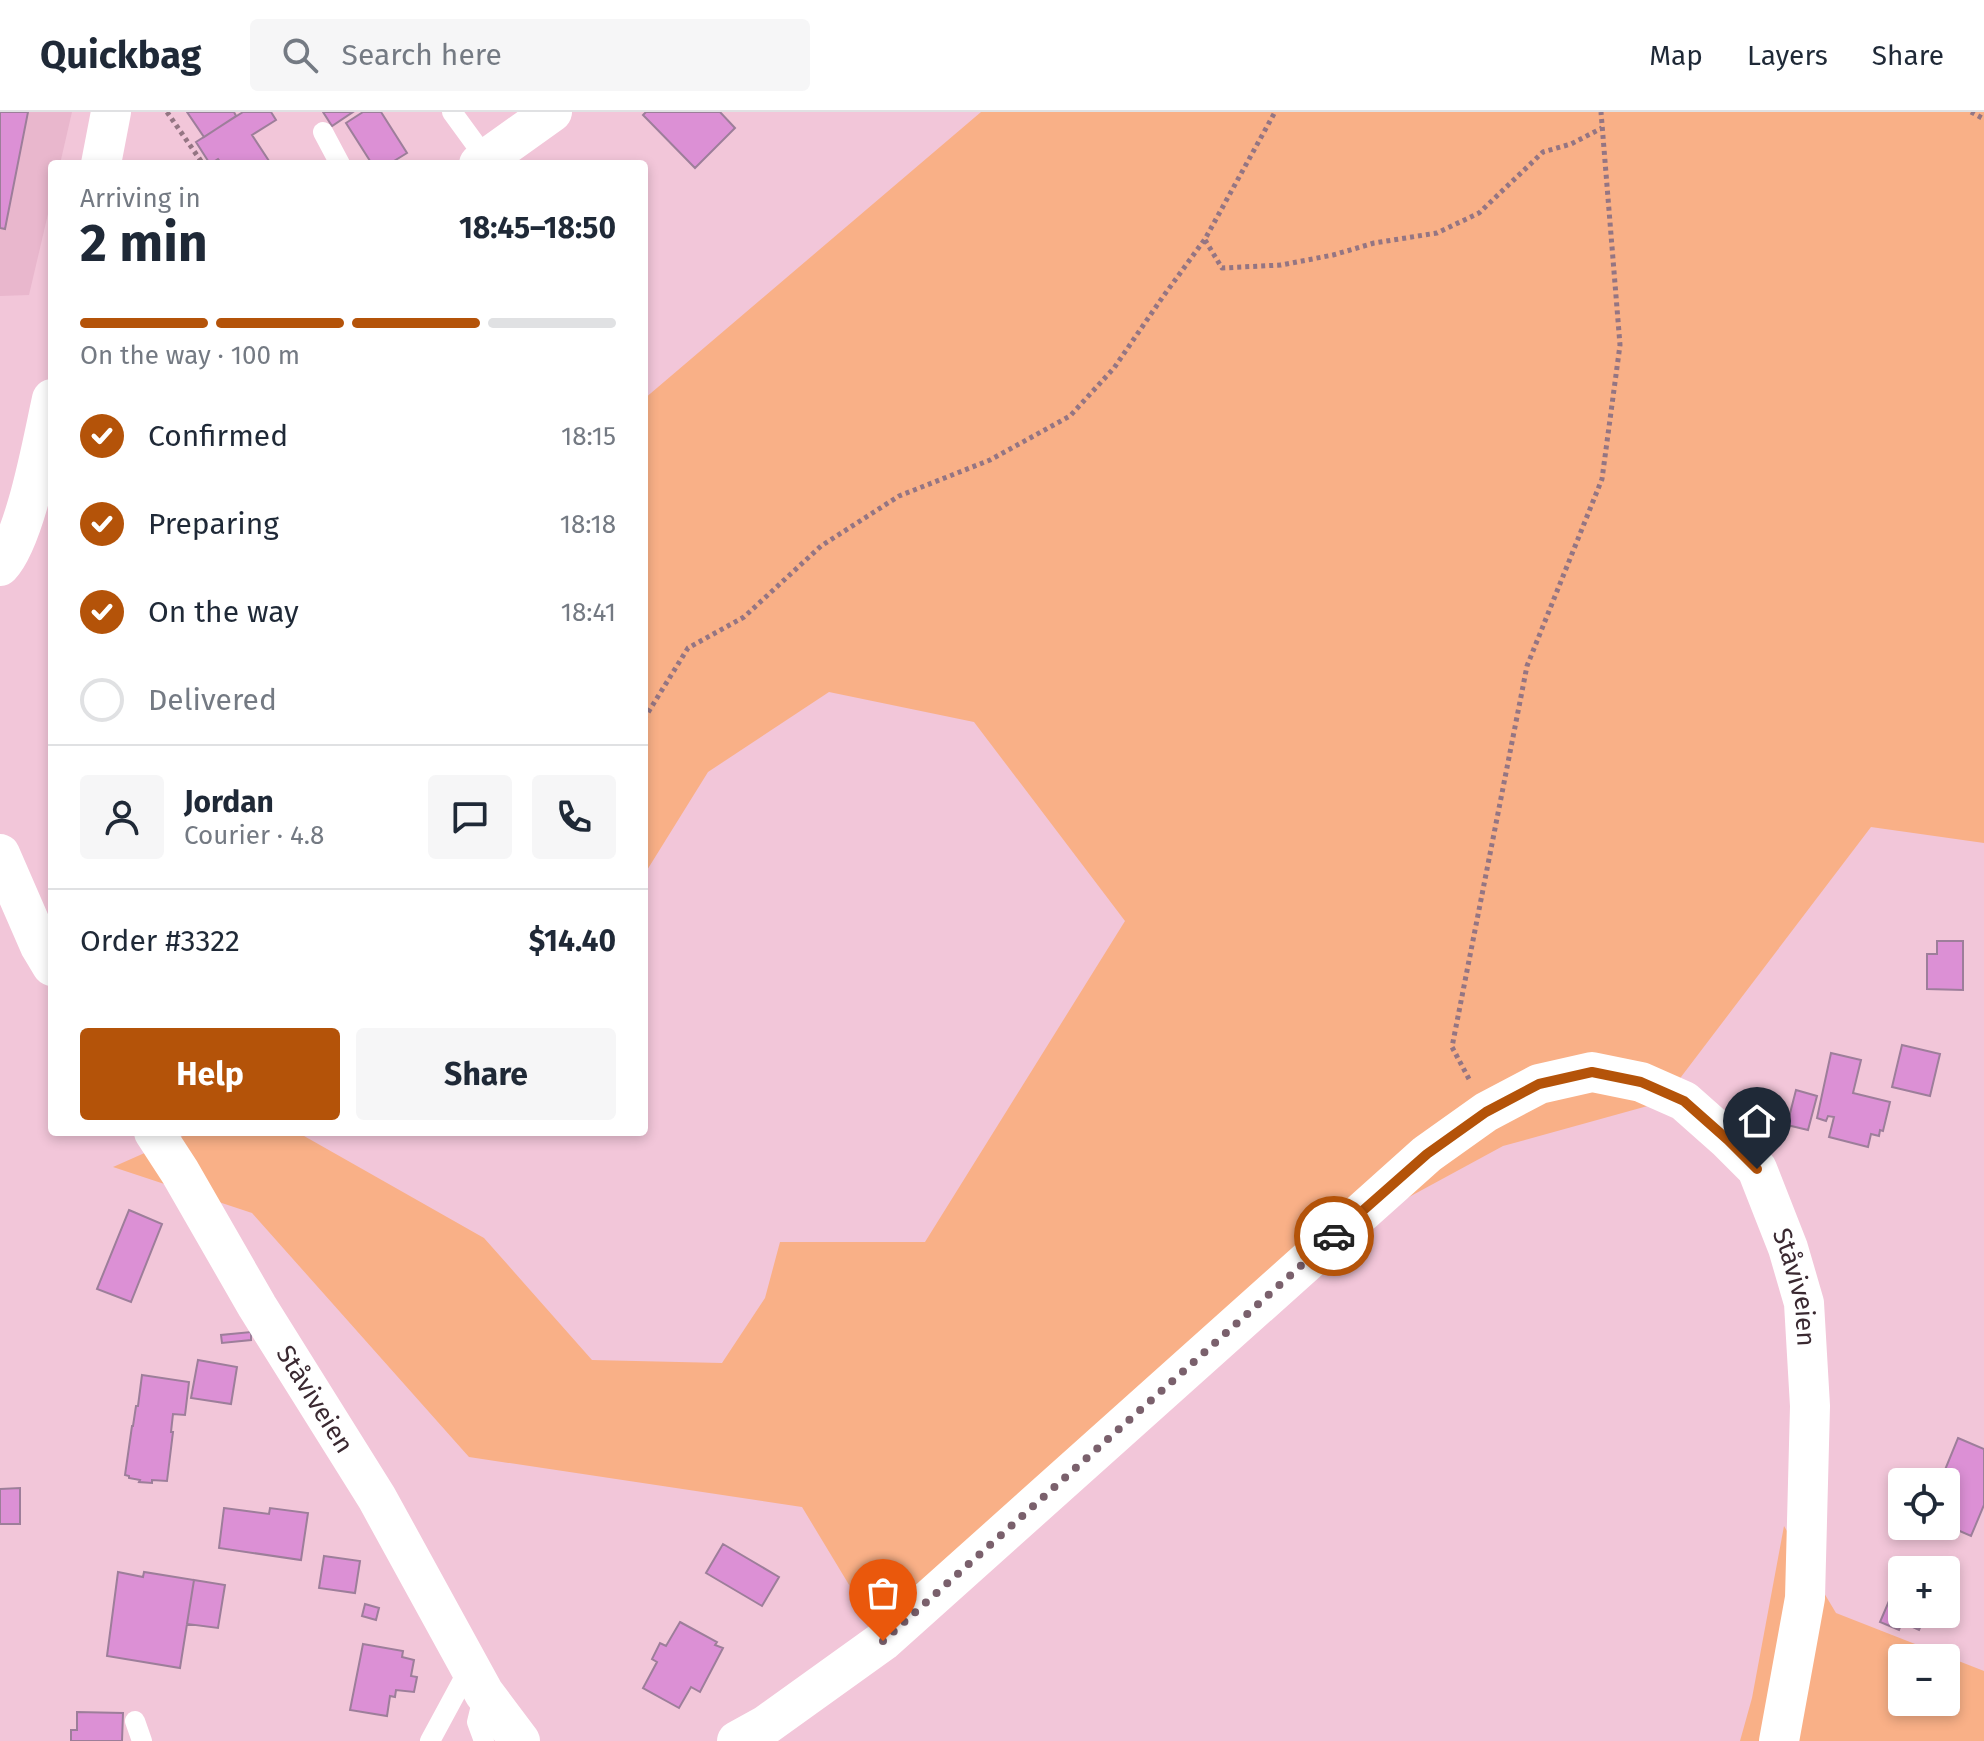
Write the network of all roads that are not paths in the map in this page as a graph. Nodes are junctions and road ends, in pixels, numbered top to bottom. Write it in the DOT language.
graph roads {
  1 [pos="111,112"];
  2 [pos="452,112"];
  3 [pos="552,112"];
  4 [pos="323,132"];
  5 [pos="102,160"];
  6 [pos="338,160"];
  7 [pos="482,160"];
  8 [pos="486,160"];
  9 [pos="48,418"];
  10 [pos="0,566"];
  11 [pos="0,854"];
  12 [pos="48,959"];
  13 [pos="157,1136"];
  14 [pos="477,1680"];
  15 [pos="135,1721"];
  16 [pos="142,1741"];
  17 [pos="430,1741"];
  18 [pos="484,1741"];
  19 [pos="520,1741"];
  20 [pos="737,1741"];
  21 [pos="1779,1741"];
  1 -- 5 [label="street"];
  2 -- 7 [label="lane"];
  3 -- 8 [label="street"];
  4 -- 6 [label="lane"];
  9 -- 10 [label="street"];
  11 -- 12 [label="street"];
  13 -- 14 [label="street, Ståviveien"];
  14 -- 17 [label="lane"];
  14 -- 18 [label="lane"];
  14 -- 19 [label="street, Ståviveien"];
  15 -- 16 [label="lane"];
  20 -- 21 [label="street, Ståviveien"];
}
